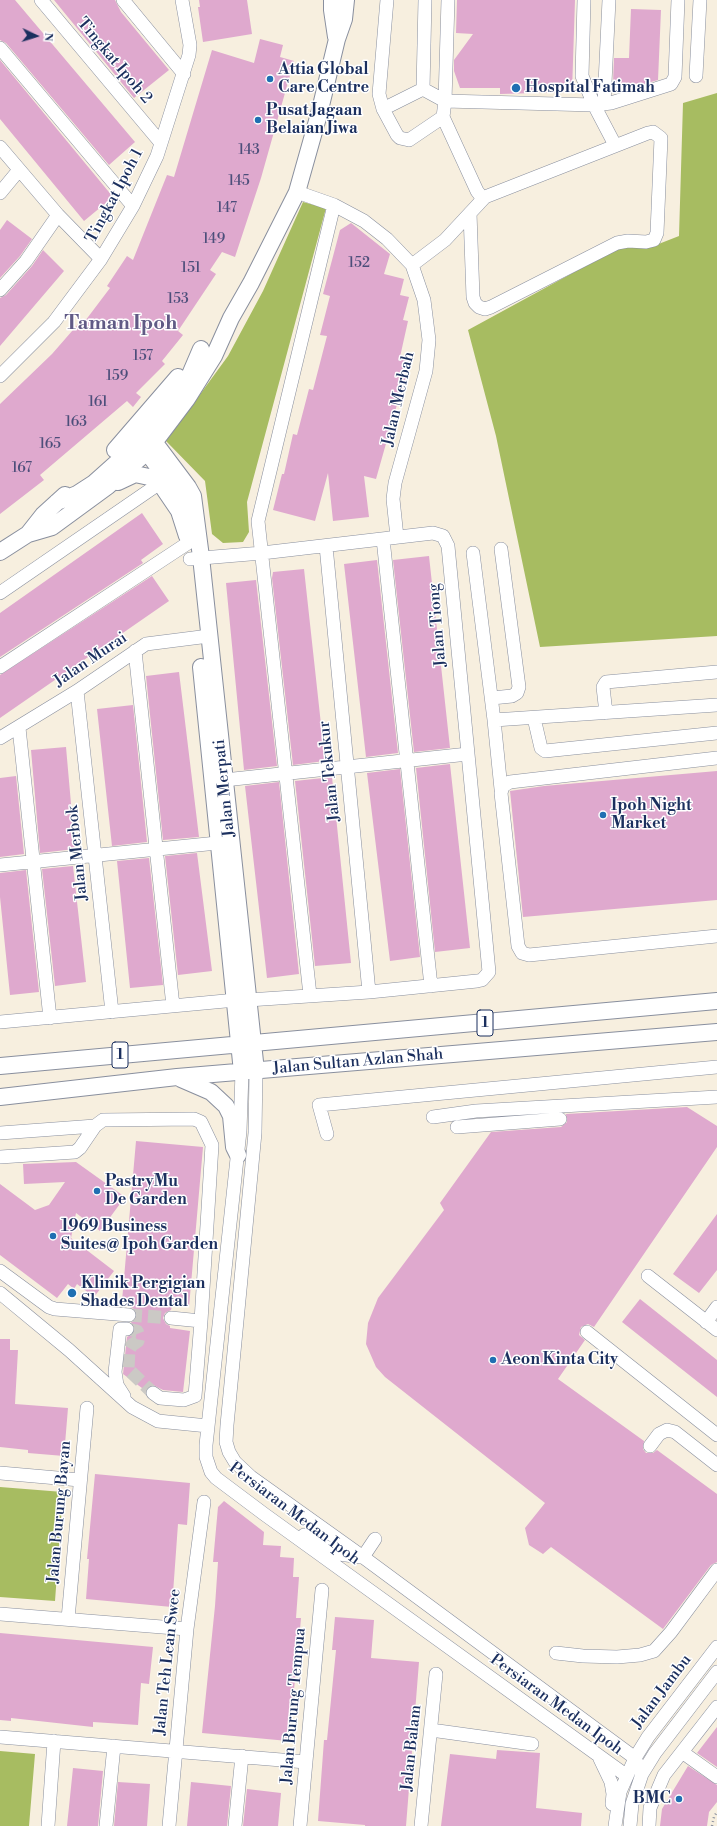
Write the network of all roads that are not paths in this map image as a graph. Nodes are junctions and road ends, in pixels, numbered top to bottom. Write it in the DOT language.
graph roads {
  1 [pos="41,0"];
  2 [pos="123,0"];
  3 [pos="182,0"];
  4 [pos="332,0"];
  5 [pos="346,0"];
  6 [pos="386,0"];
  7 [pos="425,0"];
  8 [pos="448,0"];
  9 [pos="584,0"];
  10 [pos="609,0"];
  11 [pos="678,0"];
  12 [pos="700,0"];
  13 [pos="337,39"];
  14 [pos="0,48"];
  15 [pos="184,74"];
  16 [pos="696,76"];
  17 [pos="423,89"];
  18 [pos="445,101"];
  19 [pos="599,105"];
  20 [pos="383,109"];
  21 [pos="443,117"];
  22 [pos="161,143"];
  23 [pos="615,145"];
  24 [pos="0,147"];
  25 [pos="19,170"];
  26 [pos="296,192"];
  27 [pos="0,193"];
  28 [pos="483,199"];
  29 [pos="334,205"];
  30 [pos="133,206"];
  31 [pos="470,213"];
  32 [pos="58,214"];
  33 [pos="101,259"];
  34 [pos="412,265"];
  35 [pos="0,290"];
  36 [pos="231,318"];
  37 [pos="201,349"];
  38 [pos="0,376"];
  39 [pos="149,445"];
  40 [pos="160,483"];
  41 [pos="108,486"];
  42 [pos="57,502"];
  43 [pos="28,534"];
  44 [pos="397,537"];
  45 [pos="383,538"];
  46 [pos="326,546"];
  47 [pos="192,549"];
  48 [pos="501,549"];
  49 [pos="0,552"];
  50 [pos="262,553"];
  51 [pos="473,553"];
  52 [pos="0,593"];
  53 [pos="204,636"];
  54 [pos="135,651"];
  55 [pos="0,667"];
  56 [pos="717,672"];
  57 [pos="77,691"];
  58 [pos="492,698"];
  59 [pos="717,705"];
  60 [pos="606,713"];
  61 [pos="534,718"];
  62 [pos="494,720"];
  63 [pos="19,728"];
  64 [pos="717,733"];
  65 [pos="0,738"];
  66 [pos="468,754"];
  67 [pos="717,758"];
  68 [pos="407,760"];
  69 [pos="346,767"];
  70 [pos="286,773"];
  71 [pos="219,781"];
  72 [pos="501,789"];
  73 [pos="225,842"];
  74 [pos="156,850"];
  75 [pos="95,856"];
  76 [pos="33,862"];
  77 [pos="0,865"];
  78 [pos="717,936"];
  79 [pos="431,986"];
  80 [pos="369,992"];
  81 [pos="310,995"];
  82 [pos="242,1000"];
  83 [pos="717,1001"];
  84 [pos="173,1006"];
  85 [pos="112,1012"];
  86 [pos="50,1018"];
  87 [pos="0,1022"];
  88 [pos="717,1032"];
  89 [pos="246,1044"];
  90 [pos="0,1066"];
  91 [pos="717,1068"];
  92 [pos="249,1071"];
  93 [pos="177,1077"];
  94 [pos="0,1096"];
  95 [pos="717,1097"];
  96 [pos="433,1117"];
  97 [pos="560,1119"];
  98 [pos="95,1126"];
  99 [pos="457,1127"];
  100 [pos="0,1133"];
  101 [pos="327,1134"];
  102 [pos="238,1155"];
  103 [pos="0,1157"];
  104 [pos="0,1271"];
  105 [pos="648,1276"];
  106 [pos="0,1294"];
  107 [pos="717,1307"];
  108 [pos="171,1318"];
  109 [pos="201,1321"];
  110 [pos="706,1322"];
  111 [pos="717,1330"];
  112 [pos="587,1332"];
  113 [pos="153,1393"];
  114 [pos="132,1407"];
  115 [pos="86,1408"];
  116 [pos="208,1426"];
  117 [pos="717,1435"];
  118 [pos="650,1446"];
  119 [pos="717,1465"];
  120 [pos="0,1473"];
  121 [pos="80,1480"];
  122 [pos="204,1502"];
  123 [pos="264,1514"];
  124 [pos="375,1539"];
  125 [pos="363,1557"];
  126 [pos="717,1570"];
  127 [pos="322,1590"];
  128 [pos="0,1614"];
  129 [pos="68,1619"];
  130 [pos="187,1629"];
  131 [pos="717,1647"];
  132 [pos="556,1654"];
  133 [pos="717,1672"];
  134 [pos="436,1674"];
  135 [pos="717,1707"];
  136 [pos="431,1730"];
  137 [pos="0,1737"];
  138 [pos="54,1741"];
  139 [pos="532,1744"];
  140 [pos="114,1746"];
  141 [pos="176,1751"];
  142 [pos="682,1752"];
  143 [pos="242,1756"];
  144 [pos="600,1758"];
  145 [pos="635,1758"];
  146 [pos="306,1762"];
  147 [pos="642,1774"];
  148 [pos="627,1776"];
  149 [pos="717,1777"];
  150 [pos="48,1826"];
  151 [pos="106,1826"];
  152 [pos="169,1826"];
  153 [pos="235,1826"];
  154 [pos="300,1826"];
  155 [pos="421,1826"];
  156 [pos="609,1826"];
  157 [pos="615,1826"];
  158 [pos="630,1826"];
  159 [pos="649,1826"];
  1 -- 22 [label="street, Tingkat Ipoh 2"];
  2 -- 15 [label="street"];
  3 -- 15 [label="street, Tingkat Ipoh 1"];
  4 -- 13 [label="main road"];
  5 -- 13 [label="main road"];
  6 -- 20 [label="street"];
  7 -- 17 [label="street"];
  8 -- 18 [label="street"];
  9 -- 19 [label="street"];
  10 -- 19 [label="street"];
  11 -- 19 [label="street"];
  12 -- 16 [label="street"];
  13 -- 26 [label="main road"];
  14 -- 30 [label="street"];
  15 -- 22 [label="street, Tingkat Ipoh 1"];
  17 -- 18 [label="street"];
  17 -- 20 [label="street"];
  18 -- 19 [label="street"];
  18 -- 21 [label="street"];
  19 -- 23 [label="street"];
  20 -- 21 [label="street"];
  21 -- 28 [label="street"];
  22 -- 30 [label="street, Tingkat Ipoh 1"];
  23 -- 28 [label="street"];
  23 -- 31 [label="street"];
  24 -- 25 [label="street"];
  25 -- 27 [label="street"];
  25 -- 32 [label="street"];
  26 -- 29 [label="street, Jalan Merbah"];
  26 -- 36 [label="main road"];
  28 -- 31 [label="street"];
  29 -- 34 [label="street, Jalan Merbah"];
  29 -- 50 [label="street"];
  30 -- 33 [label="street, Tingkat Ipoh 1"];
  31 -- 34 [label="street"];
  32 -- 33 [label="street"];
  32 -- 35 [label="street"];
  33 -- 38 [label="street, Tingkat Ipoh 1"];
  34 -- 44 [label="street, Jalan Merbah"];
  36 -- 37 [label="main road"];
  36 -- 39 [label="main road"];
  37 -- 39 [label="main road"];
  37 -- 42 [label="main road"];
  39 -- 41 [label="main road"];
  39 -- 42 [label="main road"];
  39 -- 47 [label="main road, Jalan Merpati"];
  39 -- 47 [label="main road, Jalan Merpati"];
  40 -- 41 [label="main road"];
  40 -- 47 [label="main road"];
  40 -- 52 [label="street"];
  41 -- 43 [label="main road"];
  42 -- 43 [label="main road"];
  43 -- 49 [label="main road"];
  44 -- 45 [label="street, Jalan Tiong"];
  44 -- 66 [label="street, Jalan Tiong"];
  45 -- 46 [label="street, Jalan Tiong"];
  45 -- 68 [label="street"];
  46 -- 50 [label="street, Jalan Tiong"];
  46 -- 69 [label="street, Jalan Tekukur"];
  47 -- 50 [label="street, Jalan Tiong"];
  47 -- 53 [label="main road, Jalan Merpati"];
  47 -- 55 [label="street"];
  48 -- 58 [label="street"];
  50 -- 70 [label="street"];
  51 -- 58 [label="street"];
  53 -- 54 [label="street, Jalan Murai"];
  53 -- 71 [label="main road, Jalan Merpati"];
  54 -- 57 [label="street, Jalan Murai"];
  54 -- 74 [label="street"];
  56 -- 60 [label="street"];
  57 -- 63 [label="street, Jalan Murai"];
  57 -- 75 [label="street, Jalan Merbok"];
  58 -- 62 [label="street"];
  59 -- 60 [label="street"];
  60 -- 61 [label="street"];
  61 -- 62 [label="street"];
  61 -- 64 [label="street"];
  62 -- 72 [label="street"];
  63 -- 65 [label="street, Jalan Murai"];
  63 -- 76 [label="street"];
  66 -- 68 [label="street"];
  66 -- 79 [label="street, Jalan Tiong"];
  67 -- 72 [label="street"];
  68 -- 69 [label="street"];
  68 -- 79 [label="street"];
  69 -- 70 [label="street"];
  69 -- 80 [label="street, Jalan Tekukur"];
  70 -- 71 [label="street"];
  70 -- 81 [label="street"];
  71 -- 73 [label="main road, Jalan Merpati"];
  72 -- 78 [label="street"];
  73 -- 74 [label="street"];
  73 -- 82 [label="main road, Jalan Merpati"];
  74 -- 75 [label="street"];
  74 -- 84 [label="street"];
  75 -- 76 [label="street"];
  75 -- 85 [label="street, Jalan Merbok"];
  76 -- 77 [label="street"];
  76 -- 86 [label="street"];
  79 -- 80 [label="street"];
  80 -- 81 [label="street"];
  81 -- 82 [label="street"];
  82 -- 84 [label="street"];
  82 -- 89 [label="main road, Jalan Merpati"];
  83 -- 89 [label="main road, Jalan Sultan Azlan Shah / 1"];
  84 -- 85 [label="street"];
  85 -- 86 [label="street"];
  86 -- 87 [label="street"];
  88 -- 92 [label="main road, Jalan Sultan Azlan Shah / 1"];
  89 -- 90 [label="main road, Jalan Sultan Azlan Shah / 1"];
  89 -- 92 [label="main road, Jalan Merpati"];
  91 -- 101 [label="street"];
  92 -- 93 [label="main road, Jalan Sultan Azlan Shah / 1"];
  92 -- 102 [label="street, Persiaran Medan Ipoh"];
  92 -- 125 [label="street, Persiaran Medan Ipoh"];
  93 -- 94 [label="main road, Jalan Sultan Azlan Shah / 1"];
  93 -- 102 [label="main road"];
  95 -- 96 [label="street"];
  97 -- 99 [label="street"];
  98 -- 100 [label="street"];
  98 -- 103 [label="street"];
  98 -- 109 [label="street"];
  102 -- 116 [label="street, Persiaran Medan Ipoh"];
  104 -- 114 [label="street"];
  105 -- 110 [label="street"];
  106 -- 114 [label="street"];
  107 -- 110 [label="street"];
  108 -- 109 [label="street"];
  109 -- 113 [label="street"];
  110 -- 111 [label="street"];
  112 -- 117 [label="street"];
  114 -- 116 [label="street"];
  115 -- 121 [label="street, Jalan Burung Bayan"];
  116 -- 123 [label="street, Persiaran Medan Ipoh"];
  118 -- 119 [label="street"];
  120 -- 121 [label="street"];
  121 -- 129 [label="street, Jalan Burung Bayan"];
  122 -- 130 [label="street, Jalan Teh Lean Swee"];
  123 -- 125 [label="street"];
  123 -- 144 [label="street, Persiaran Medan Ipoh"];
  124 -- 125 [label="street"];
  125 -- 145 [label="street, Persiaran Medan Ipoh"];
  126 -- 132 [label="street"];
  127 -- 146 [label="street, Jalan Burung Tempua"];
  128 -- 129 [label="street"];
  129 -- 130 [label="street"];
  130 -- 141 [label="street, Jalan Teh Lean Swee"];
  131 -- 145 [label="street, Jalan Jambu"];
  133 -- 147 [label="street, Jalan Jambu"];
  134 -- 136 [label="street, Jalan Balam"];
  135 -- 142 [label="street"];
  136 -- 139 [label="street"];
  136 -- 155 [label="street, Jalan Balam"];
  137 -- 138 [label="street"];
  138 -- 140 [label="street"];
  138 -- 150 [label="street"];
  140 -- 141 [label="street"];
  140 -- 151 [label="street"];
  141 -- 143 [label="street"];
  141 -- 152 [label="street, Jalan Teh Lean Swee"];
  142 -- 149 [label="street"];
  142 -- 159 [label="street"];
  143 -- 146 [label="street"];
  143 -- 153 [label="street"];
  144 -- 148 [label="street, Persiaran Medan Ipoh"];
  144 -- 156 [label="street"];
  145 -- 147 [label="street, Persiaran Medan Ipoh"];
  145 -- 148 [label="street, Jalan Jambu"];
  146 -- 154 [label="street, Jalan Burung Tempua"];
  147 -- 148 [label="street"];
  147 -- 158 [label="street, Jalan Jambu"];
  148 -- 157 [label="street, Jalan Jambu"];
}
